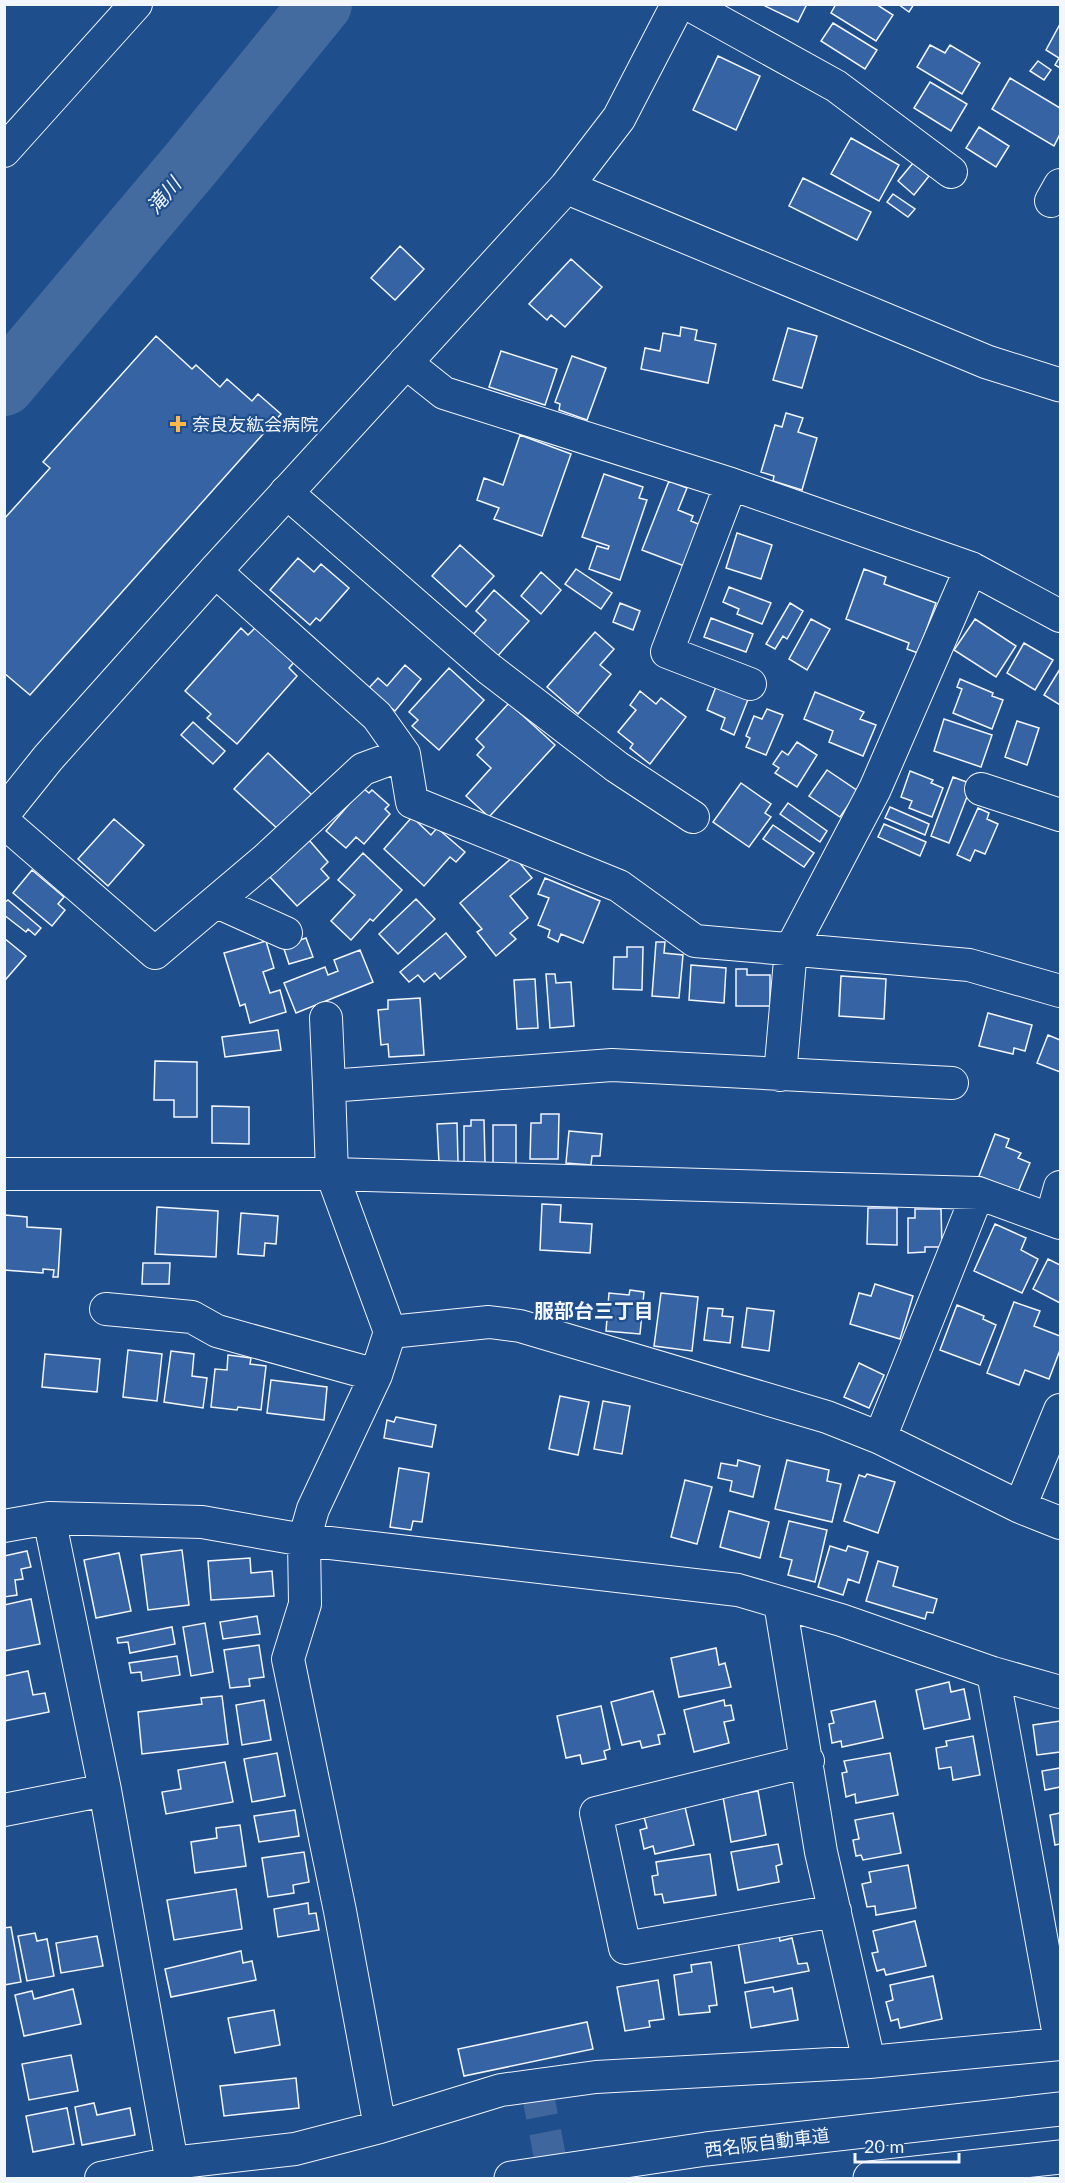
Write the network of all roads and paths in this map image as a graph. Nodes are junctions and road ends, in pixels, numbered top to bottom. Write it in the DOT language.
graph roads {
  1 [pos="136,4"];
  2 [pos="678,4"];
  3 [pos="688,4"];
  4 [pos="4,151"];
  5 [pos="951,172"];
  6 [pos="566,187"];
  7 [pos="405,362"];
  8 [pos="1060,385"];
  9 [pos="731,484"];
  10 [pos="286,492"];
  11 [pos="971,568"];
  12 [pos="215,571"];
  13 [pos="1060,616"];
  14 [pos="750,684"];
  15 [pos="404,754"];
  16 [pos="981,789"];
  17 [pos="4,813"];
  18 [pos="1060,815"];
  19 [pos="693,817"];
  20 [pos="4,822"];
  21 [pos="217,902"];
  22 [pos="286,933"];
  23 [pos="790,949"];
  24 [pos="1060,991"];
  25 [pos="326,1018"];
  26 [pos="780,1075"];
  27 [pos="952,1083"];
  28 [pos="329,1086"];
  29 [pos="4,1174"];
  30 [pos="332,1174"];
  31 [pos="1060,1187"];
  32 [pos="978,1193"];
  33 [pos="1055,1221"];
  34 [pos="106,1309"];
  35 [pos="390,1332"];
  36 [pos="376,1375"];
  37 [pos="1060,1410"];
  38 [pos="880,1438"];
  39 [pos="1020,1507"];
  40 [pos="49,1518"];
  41 [pos="1060,1522"];
  42 [pos="4,1526"];
  43 [pos="304,1540"];
  44 [pos="780,1603"];
  45 [pos="993,1673"];
  46 [pos="1060,1692"];
  47 [pos="808,1761"];
  48 [pos="105,1790"];
  49 [pos="4,1809"];
  50 [pos="834,1911"];
  51 [pos="1060,2042"];
  52 [pos="869,2062"];
  53 [pos="1060,2109"];
  54 [pos="380,2127"];
  55 [pos="1060,2157"];
  56 [pos="172,2163"];
  57 [pos="101,2178"];
  58 [pos="511,2178"];
  59 [pos="870,2178"];
  1 -- 4 [label="street"];
  2 -- 6 [label="main road"];
  3 -- 5 [label="street"];
  6 -- 7 [label="main road"];
  6 -- 8 [label="main road"];
  7 -- 9 [label="street"];
  7 -- 10 [label="main road"];
  9 -- 11 [label="street"];
  9 -- 14 [label="street"];
  10 -- 12 [label="main road"];
  10 -- 19 [label="street"];
  11 -- 13 [label="street"];
  11 -- 23 [label="street"];
  12 -- 15 [label="street"];
  12 -- 17 [label="main road"];
  15 -- 21 [label="street"];
  15 -- 23 [label="street"];
  16 -- 18 [label="street"];
  20 -- 21 [label="street"];
  21 -- 22 [label="street"];
  23 -- 24 [label="street"];
  23 -- 26 [label="street"];
  25 -- 28 [label="street"];
  26 -- 27 [label="street"];
  26 -- 28 [label="street"];
  28 -- 30 [label="street"];
  29 -- 30 [label="street"];
  30 -- 32 [label="street"];
  30 -- 35 [label="street"];
  31 -- 33 [label="street"];
  32 -- 33 [label="street"];
  32 -- 38 [label="street"];
  34 -- 36 [label="street"];
  35 -- 36 [label="street"];
  35 -- 38 [label="street"];
  36 -- 43 [label="street"];
  37 -- 39 [label="street"];
  38 -- 39 [label="street"];
  39 -- 41 [label="street"];
  40 -- 42 [label="street"];
  40 -- 43 [label="street"];
  40 -- 48 [label="street"];
  43 -- 44 [label="street"];
  43 -- 54 [label="street"];
  44 -- 45 [label="street"];
  44 -- 47 [label="street"];
  45 -- 46 [label="street"];
  45 -- 51 [label="street"];
  47 -- 50 [label="street"];
  47 -- 50 [label="street"];
  48 -- 49 [label="street"];
  48 -- 56 [label="street"];
  50 -- 52 [label="street"];
  51 -- 52 [label="street"];
  52 -- 54 [label="street"];
  53 -- 58 [label="main road, 西名阪自動車道"];
  54 -- 56 [label="street"];
  55 -- 59 [label="main road"];
  56 -- 57 [label="street"];
}
